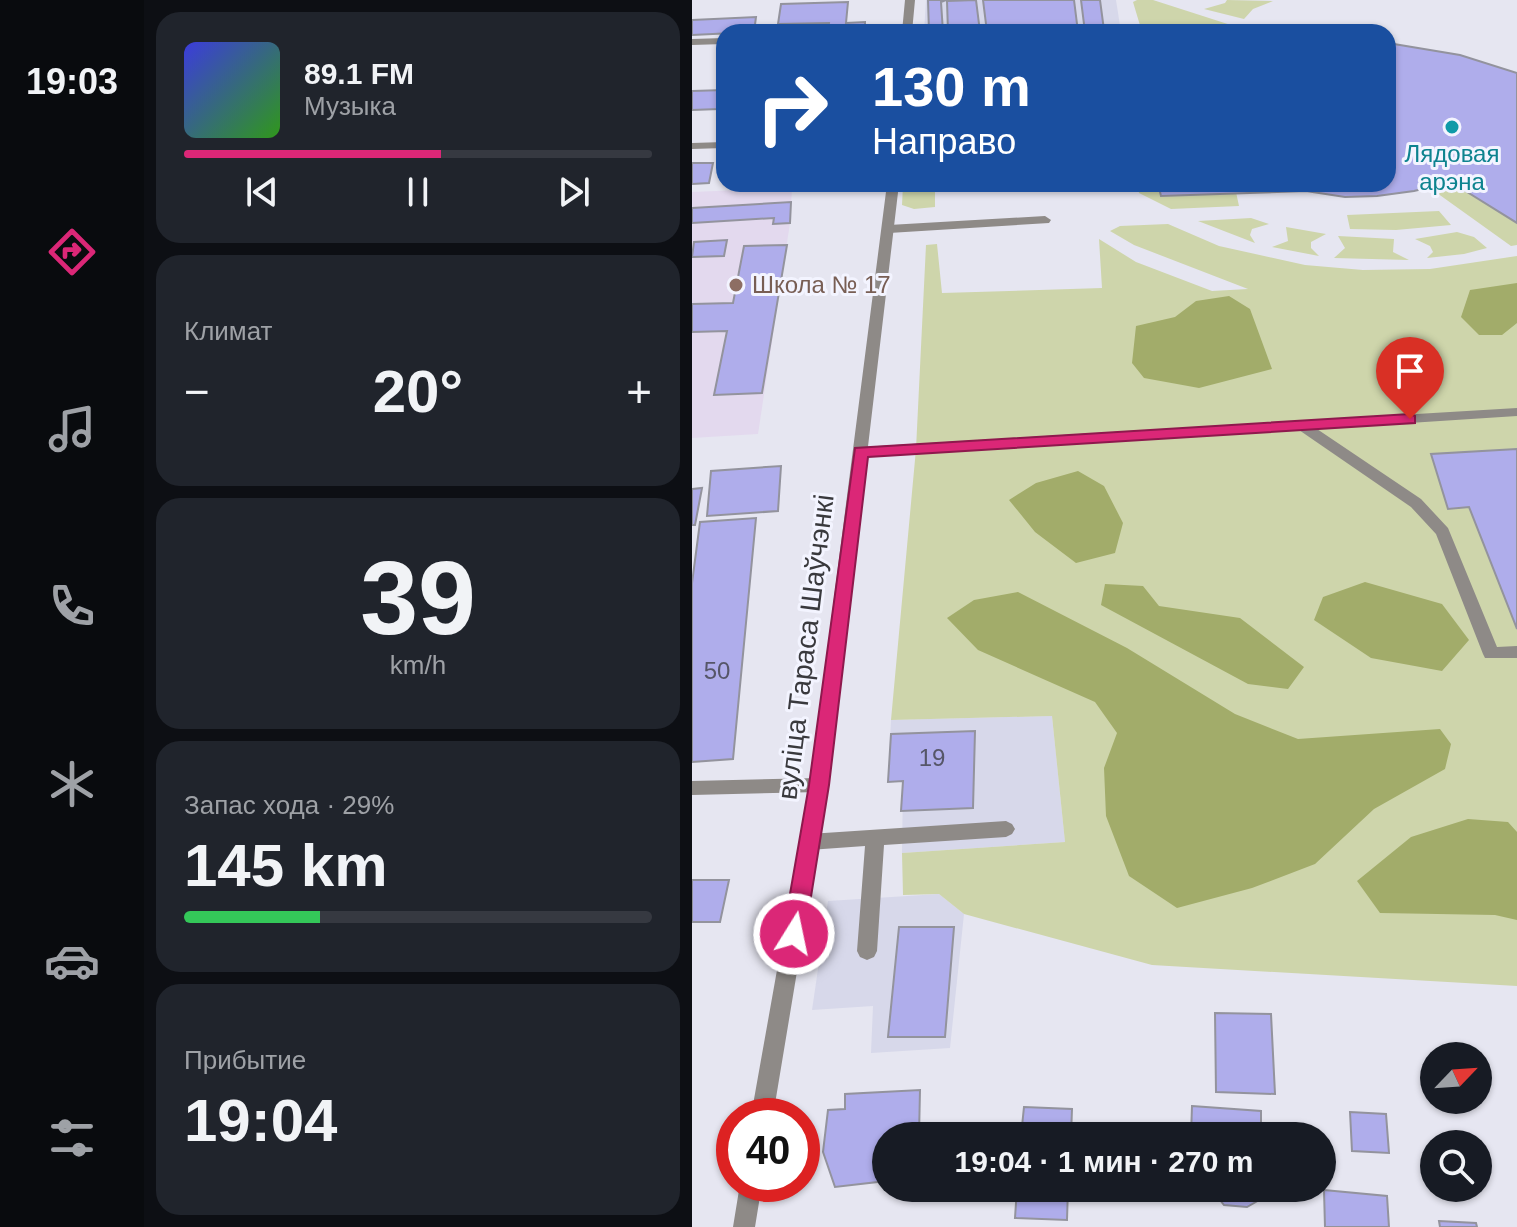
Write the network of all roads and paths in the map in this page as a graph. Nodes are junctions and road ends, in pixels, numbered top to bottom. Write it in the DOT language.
graph roads {
  1 [pos="910,0"];
  2 [pos="908,24"];
  3 [pos="716,41"];
  4 [pos="692,42"];
  5 [pos="716,145"];
  6 [pos="692,146"];
  7 [pos="892,192"];
  8 [pos="1045,220"];
  9 [pos="889,229"];
  10 [pos="1517,412"];
  11 [pos="1303,426"];
  12 [pos="861,452"];
  13 [pos="1517,652"];
  14 [pos="819,785"];
  15 [pos="692,788"];
  16 [pos="1006,829"];
  17 [pos="875,839"];
  18 [pos="809,842"];
  19 [pos="867,951"];
  20 [pos="765,1098"];
  21 [pos="748,1202"];
  22 [pos="744,1227"];
  1 -- 2 [label="street"];
  3 -- 4 [label="street"];
  5 -- 6 [label="street"];
  7 -- 9 [label="street, вуліца Тараса Шаўчэнкі"];
  8 -- 9 [label="street"];
  9 -- 12 [label="street, вуліца Тараса Шаўчэнкі"];
  10 -- 11 [label="street"];
  11 -- 12 [label="street"];
  11 -- 13 [label="street"];
  12 -- 14 [label="street, вуліца Тараса Шаўчэнкі"];
  14 -- 15 [label="street"];
  14 -- 18 [label="street, вуліца Тараса Шаўчэнкі"];
  16 -- 17 [label="street"];
  17 -- 18 [label="street"];
  17 -- 19 [label="street"];
  18 -- 20 [label="street, вуліца Тараса Шаўчэнкі"];
  21 -- 22 [label="street"];
}
